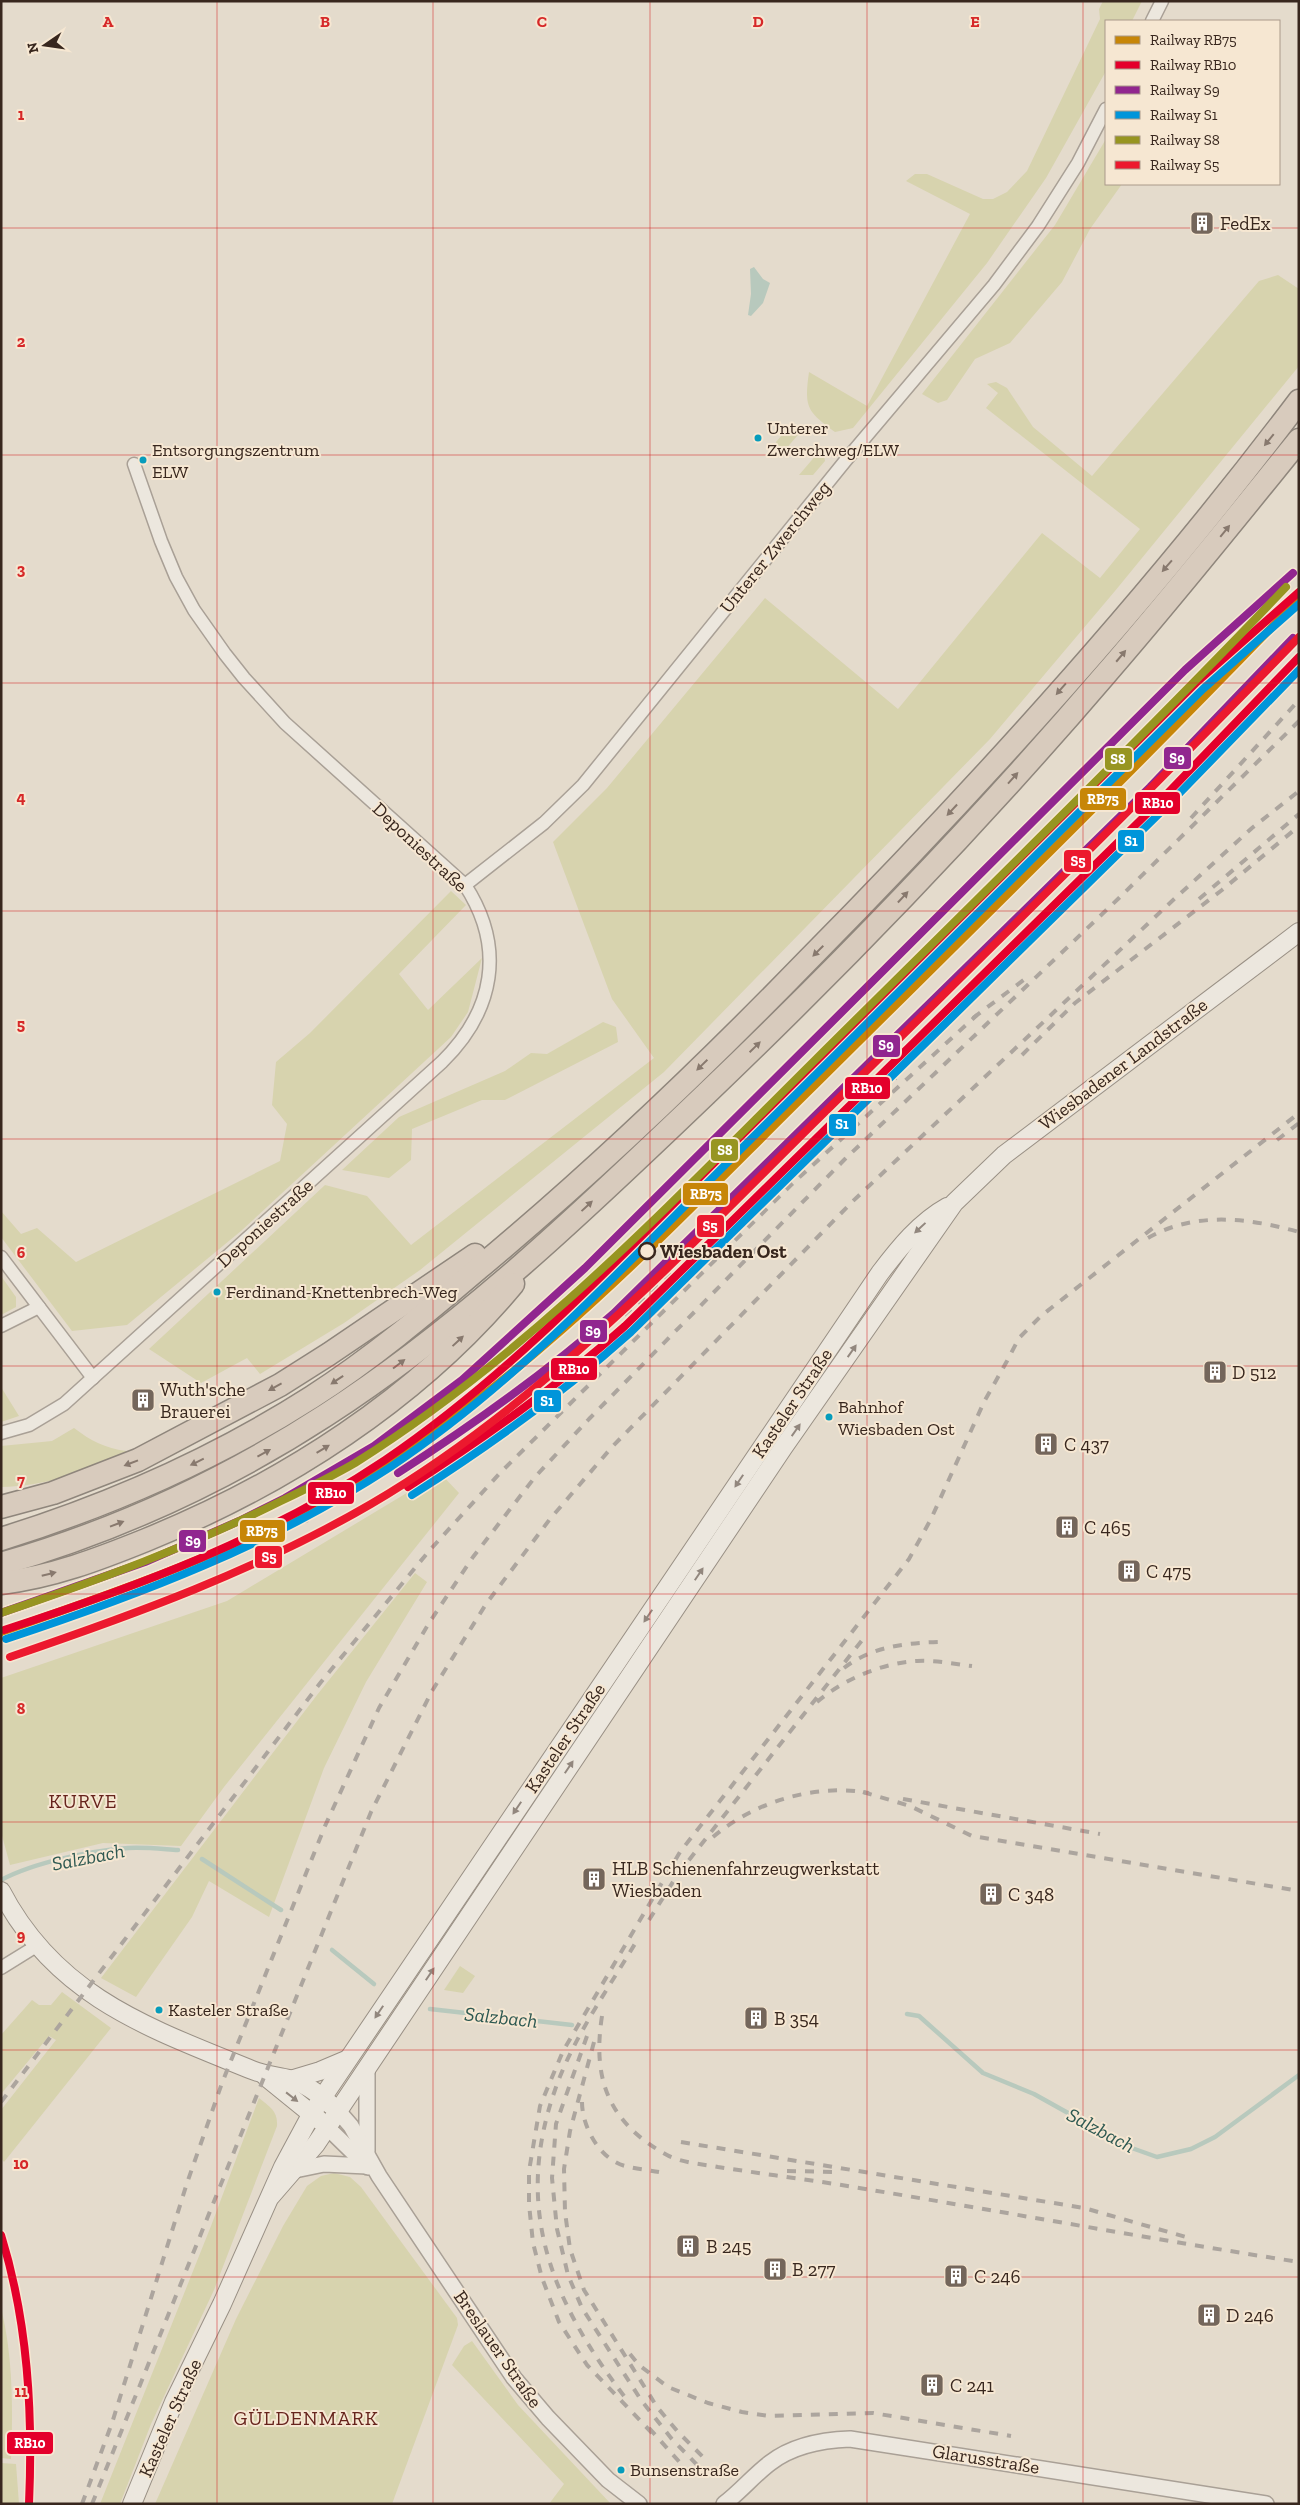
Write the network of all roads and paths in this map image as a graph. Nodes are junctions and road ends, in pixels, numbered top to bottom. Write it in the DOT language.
graph roads {
  1 [pos="1162,1"];
  2 [pos="1152,20"];
  3 [pos="1105,111"];
  4 [pos="1299,401"];
  5 [pos="1299,440"];
  6 [pos="134,464"];
  7 [pos="465,886"];
  8 [pos="1299,932"];
  9 [pos="954,1203"];
  10 [pos="539,1218"];
  11 [pos="551,1239"];
  12 [pos="1,1257"];
  13 [pos="872,1287"];
  14 [pos="885,1304"];
  15 [pos="40,1307"];
  16 [pos="1,1326"];
  17 [pos="93,1378"];
  18 [pos="1,1433"];
  19 [pos="1,1507"];
  20 [pos="1,1539"];
  21 [pos="1,1564"];
  22 [pos="1,1583"];
  23 [pos="3,1894"];
  24 [pos="38,1945"];
  25 [pos="1,1968"];
  26 [pos="347,2059"];
  27 [pos="367,2068"];
  28 [pos="274,2078"];
  29 [pos="322,2097"];
  30 [pos="338,2111"];
  31 [pos="312,2113"];
  32 [pos="327,2127"];
  33 [pos="367,2159"];
  34 [pos="295,2170"];
  35 [pos="271,2196"];
  36 [pos="132,2504"];
  37 [pos="639,2504"];
  38 [pos="724,2504"];
  39 [pos="1266,2504"];
  1 -- 2 [label="street"];
  3 -- 7 [label="street, Unterer Zwerchweg"];
  4 -- 10 [label="highway, one-way"];
  11 -- 5 [label="highway, one-way"];
  6 -- 7 [label="street, Deponiestraße"];
  7 -- 17 [label="street, Deponiestraße"];
  8 -- 9 [label="main road, Wiesbadener Landstraße"];
  9 -- 13 [label="main road, Wiesbadener Landstraße, one-way"];
  9 -- 14 [label="main road, Wiesbadener Landstraße"];
  10 -- 19 [label="highway, one-way"];
  10 -- 20 [label="highway, one-way"];
  21 -- 11 [label="highway, one-way"];
  22 -- 11 [label="highway, one-way"];
  12 -- 15 [label="street"];
  13 -- 26 [label="main road, Kasteler Straße, one-way"];
  27 -- 14 [label="main road, Kasteler Straße, one-way"];
  15 -- 16 [label="street"];
  15 -- 17 [label="street"];
  17 -- 18 [label="street"];
  23 -- 24 [label="main road"];
  24 -- 25 [label="street"];
  24 -- 28 [label="main road"];
  26 -- 28 [label="main road"];
  26 -- 29 [label="main road, Kasteler Straße"];
  27 -- 30 [label="main road, Kasteler Straße"];
  27 -- 33 [label="street"];
  28 -- 29 [label="main road"];
  28 -- 31 [label="main road, one-way"];
  29 -- 30 [label="main road"];
  29 -- 31 [label="main road, Kasteler Straße"];
  30 -- 32 [label="main road, Kasteler Straße"];
  30 -- 33 [label="street, Breslauer Straße"];
  31 -- 32 [label="main road"];
  31 -- 35 [label="main road, Kasteler Straße"];
  32 -- 33 [label="street, Breslauer Straße"];
  32 -- 34 [label="main road, Kasteler Straße"];
  33 -- 34 [label="street"];
  33 -- 37 [label="street, Breslauer Straße"];
  34 -- 35 [label="main road, Kasteler Straße"];
  35 -- 36 [label="main road, Kasteler Straße"];
  38 -- 39 [label="street, Glarusstraße"];
}
